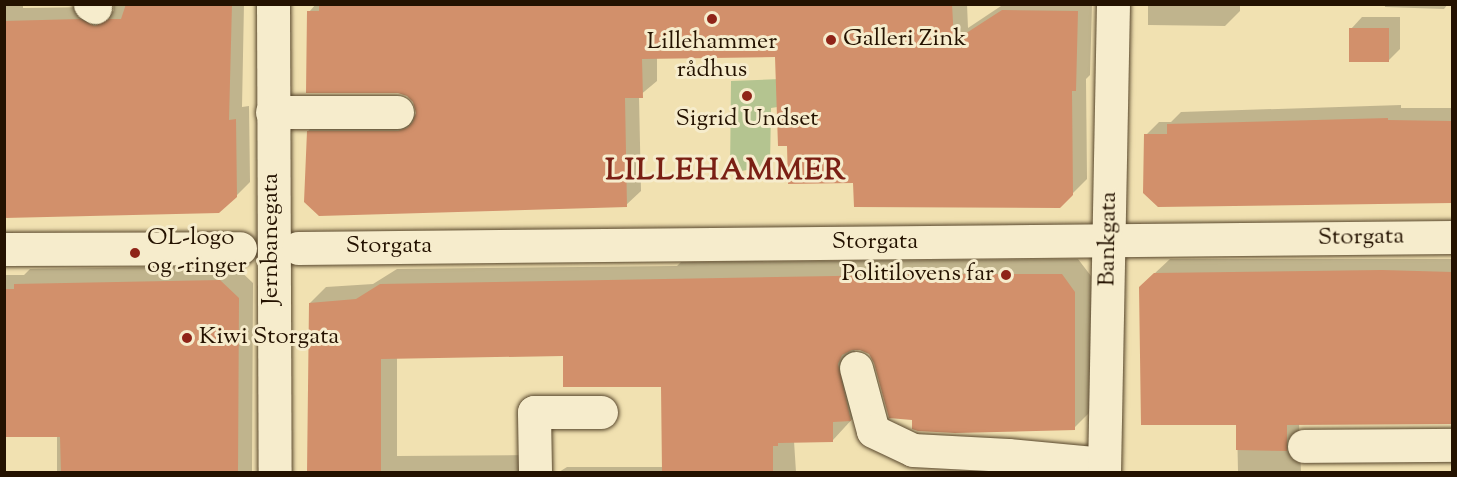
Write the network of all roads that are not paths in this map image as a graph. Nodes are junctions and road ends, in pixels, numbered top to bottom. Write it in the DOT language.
graph roads {
  1 [pos="273,4"];
  2 [pos="1113,4"];
  3 [pos="272,112"];
  4 [pos="397,112"];
  5 [pos="1452,237"];
  6 [pos="1109,242"];
  7 [pos="270,248"];
  8 [pos="4,249"];
  9 [pos="856,368"];
  10 [pos="601,412"];
  11 [pos="1452,445"];
  12 [pos="1304,446"];
  13 [pos="1104,468"];
  14 [pos="535,471"];
  15 [pos="275,472"];
  1 -- 3 [label="street, Jernbanegata"];
  2 -- 6 [label="street, Bankgata"];
  3 -- 4 [label="street"];
  3 -- 7 [label="street, Jernbanegata"];
  5 -- 6 [label="street, Storgata"];
  6 -- 7 [label="street, Storgata"];
  6 -- 13 [label="street, Bankgata"];
  7 -- 8 [label="street, Storgata"];
  7 -- 15 [label="street, Jernbanegata"];
  9 -- 13 [label="street"];
  10 -- 14 [label="street"];
  11 -- 12 [label="street"];
}
